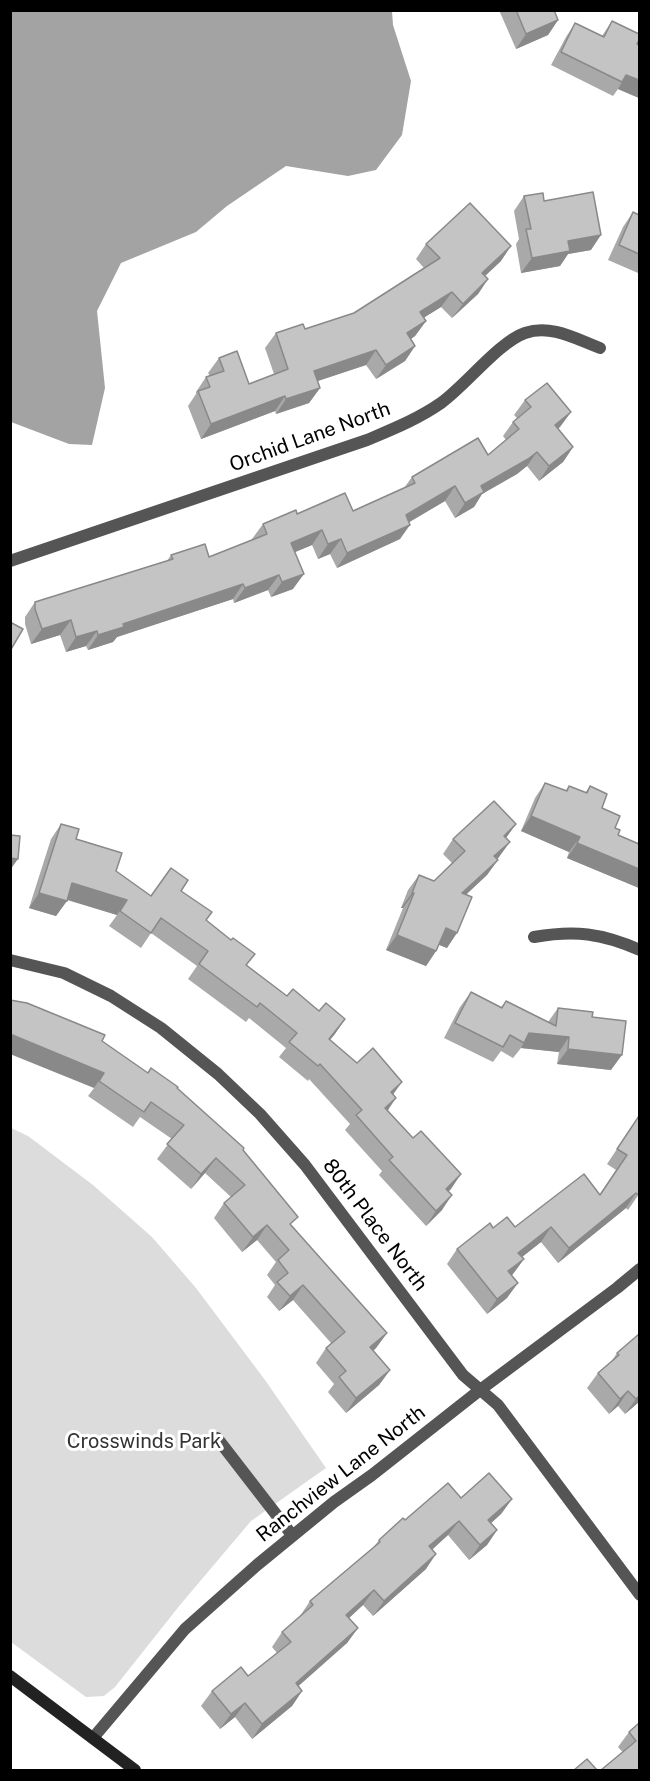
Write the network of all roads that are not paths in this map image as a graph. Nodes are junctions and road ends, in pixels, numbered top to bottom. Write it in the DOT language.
graph roads {
  1 [pos="600,348"];
  2 [pos="10,561"];
  3 [pos="534,937"];
  4 [pos="639,950"];
  5 [pos="10,960"];
  6 [pos="639,1269"];
  7 [pos="480,1390"];
  8 [pos="217,1438"];
  9 [pos="292,1535"];
  10 [pos="639,1595"];
  11 [pos="10,1676"];
  12 [pos="93,1738"];
  13 [pos="135,1770"];
  1 -- 2 [label="street, Orchid Lane North"];
  3 -- 4 [label="street"];
  5 -- 7 [label="street, 80th Place North"];
  6 -- 7 [label="street, Ranchview Lane North"];
  7 -- 9 [label="street, Ranchview Lane North"];
  7 -- 10 [label="street, 80th Place North"];
  8 -- 9 [label="street"];
  9 -- 12 [label="street, Ranchview Lane North"];
  11 -- 12 [label="main road"];
  12 -- 13 [label="main road"];
}
